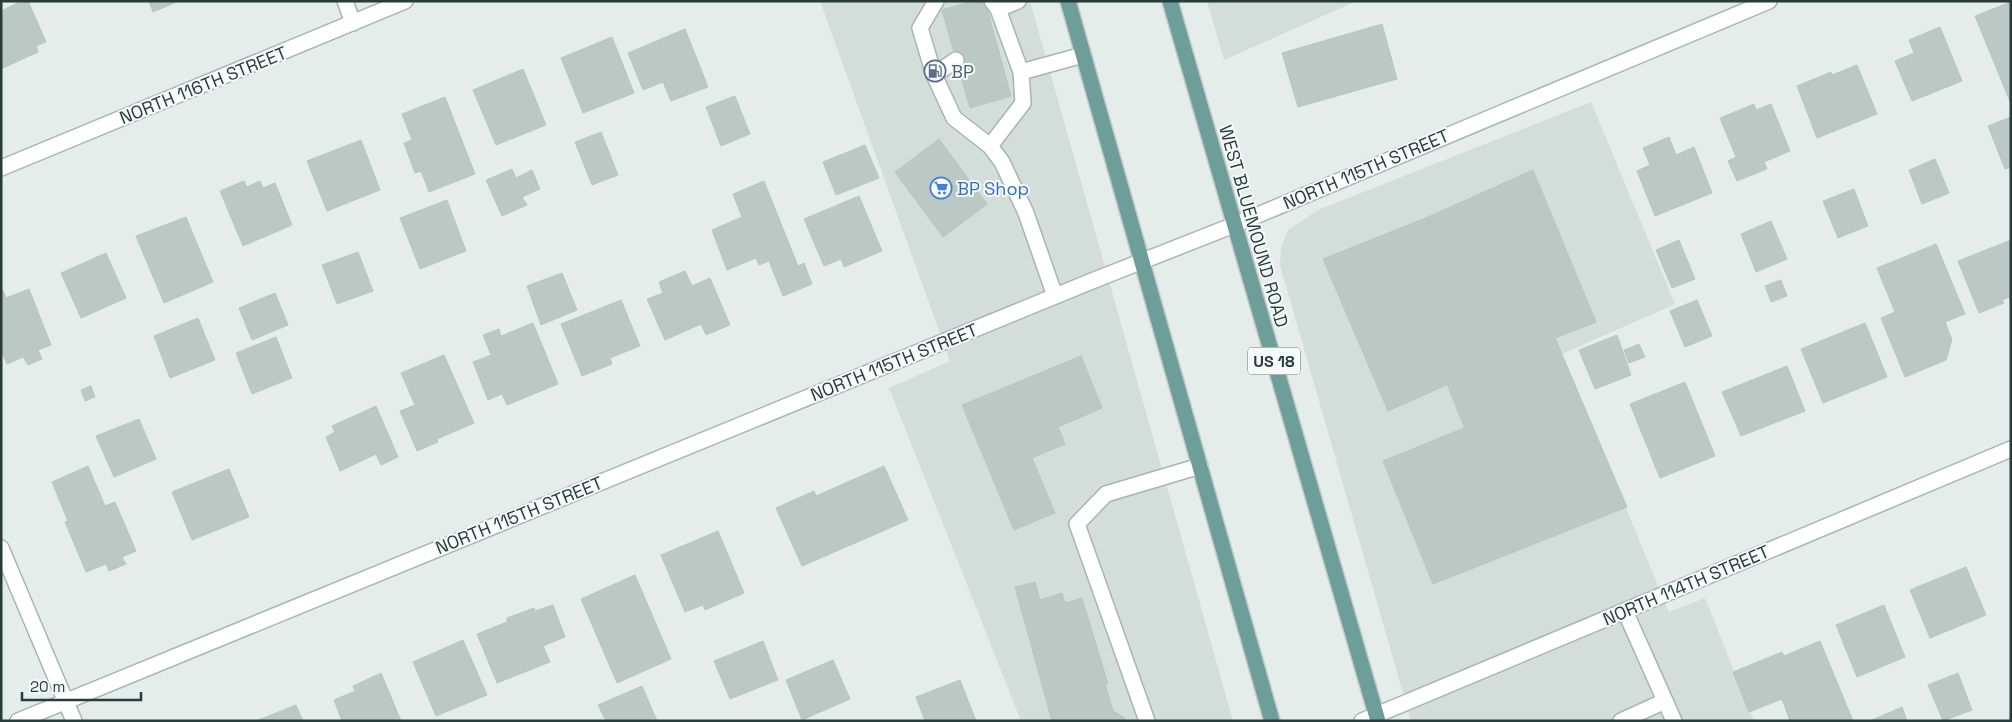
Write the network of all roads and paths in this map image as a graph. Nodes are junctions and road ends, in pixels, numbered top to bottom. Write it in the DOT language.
graph roads {
  1 [pos="345,1"];
  2 [pos="405,1"];
  3 [pos="936,1"];
  4 [pos="1018,1"];
  5 [pos="1068,1"];
  6 [pos="1170,1"];
  7 [pos="1769,1"];
  8 [pos="995,5"];
  9 [pos="353,23"];
  10 [pos="1084,55"];
  11 [pos="956,60"];
  12 [pos="1021,72"];
  13 [pos="934,75"];
  14 [pos="990,146"];
  15 [pos="1,168"];
  16 [pos="1234,225"];
  17 [pos="1141,261"];
  18 [pos="1055,296"];
  19 [pos="2011,449"];
  20 [pos="1200,466"];
  21 [pos="1,548"];
  22 [pos="1625,611"];
  23 [pos="66,701"];
  24 [pos="1665,702"];
  25 [pos="1377,718"];
  26 [pos="18,721"];
  27 [pos="74,721"];
  28 [pos="1147,721"];
  29 [pos="1272,721"];
  30 [pos="1362,721"];
  31 [pos="1622,721"];
  32 [pos="1674,721"];
  1 -- 9 [label="street"];
  2 -- 9 [label="street, NORTH 116TH STREET"];
  3 -- 13 [label="street"];
  4 -- 8 [label="street"];
  5 -- 10 [label="main road"];
  6 -- 16 [label="main road, WEST BLUEMOUND ROAD / US 18"];
  7 -- 16 [label="street, NORTH 115TH STREET"];
  8 -- 12 [label="street"];
  9 -- 15 [label="street, NORTH 116TH STREET"];
  10 -- 12 [label="street"];
  10 -- 17 [label="main road"];
  11 -- 13 [label="street"];
  12 -- 14 [label="street"];
  13 -- 14 [label="street"];
  14 -- 18 [label="street"];
  16 -- 17 [label="street, NORTH 115TH STREET"];
  16 -- 25 [label="main road, WEST BLUEMOUND ROAD / US 18"];
  17 -- 18 [label="street, NORTH 115TH STREET"];
  17 -- 20 [label="main road"];
  18 -- 23 [label="street, NORTH 115TH STREET"];
  19 -- 22 [label="street, NORTH 114TH STREET"];
  20 -- 28 [label="street"];
  20 -- 29 [label="main road"];
  21 -- 23 [label="street"];
  22 -- 24 [label="street"];
  22 -- 25 [label="street, NORTH 114TH STREET"];
  23 -- 26 [label="street, NORTH 115TH STREET"];
  23 -- 27 [label="street"];
  24 -- 31 [label="street"];
  24 -- 32 [label="street"];
  25 -- 30 [label="street, NORTH 114TH STREET"];
}
